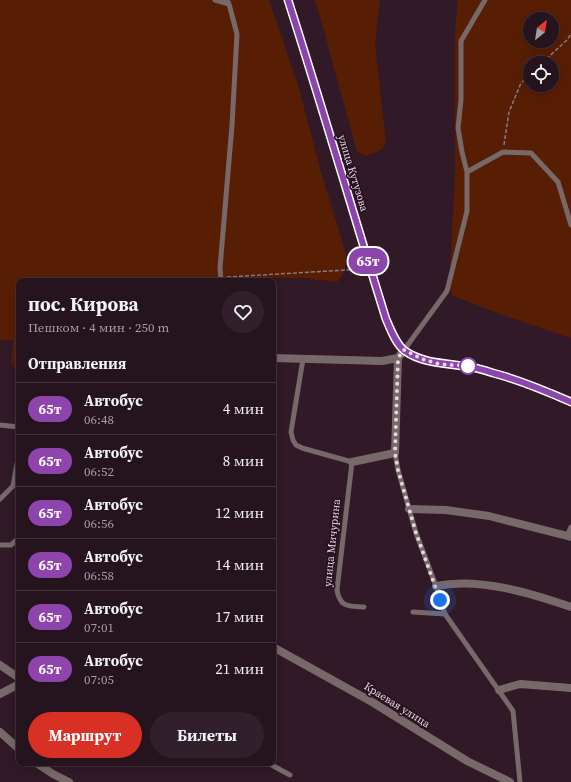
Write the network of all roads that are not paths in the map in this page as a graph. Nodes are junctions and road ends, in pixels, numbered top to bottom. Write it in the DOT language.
graph roads {
  1 [pos="215,0"];
  2 [pos="288,0"];
  3 [pos="485,0"];
  4 [pos="228,2"];
  5 [pos="468,172"];
  6 [pos="571,225"];
  7 [pos="221,278"];
  8 [pos="404,350"];
  9 [pos="276,358"];
  10 [pos="398,358"];
  11 [pos="303,359"];
  12 [pos="571,402"];
  13 [pos="0,425"];
  14 [pos="16,427"];
  15 [pos="395,453"];
  16 [pos="352,462"];
  17 [pos="16,470"];
  18 [pos="0,499"];
  19 [pos="409,509"];
  20 [pos="571,527"];
  21 [pos="569,537"];
  22 [pos="16,541"];
  23 [pos="0,545"];
  24 [pos="436,586"];
  25 [pos="364,607"];
  26 [pos="571,607"];
  27 [pos="413,612"];
  28 [pos="445,614"];
  29 [pos="276,649"];
  30 [pos="0,665"];
  31 [pos="16,676"];
  32 [pos="16,686"];
  33 [pos="571,688"];
  34 [pos="499,690"];
  35 [pos="0,694"];
  36 [pos="0,732"];
  37 [pos="16,746"];
  38 [pos="41,766"];
  39 [pos="274,766"];
  40 [pos="290,775"];
  41 [pos="69,782"];
  42 [pos="510,782"];
  43 [pos="520,782"];
  1 -- 4 [label="lane"];
  2 -- 8 [label="main road, улица Кутузова"];
  3 -- 5 [label="lane"];
  4 -- 7 [label="lane"];
  5 -- 6 [label="lane"];
  5 -- 8 [label="lane"];
  8 -- 10 [label="street"];
  8 -- 12 [label="main road, улица Кутузова"];
  9 -- 11 [label="street"];
  10 -- 11 [label="street"];
  10 -- 15 [label="street"];
  11 -- 16 [label="lane"];
  13 -- 14 [label="lane"];
  15 -- 16 [label="street"];
  15 -- 19 [label="lane"];
  16 -- 25 [label="lane, улица Мичурина"];
  17 -- 18 [label="lane"];
  19 -- 21 [label="street"];
  19 -- 24 [label="lane"];
  20 -- 21 [label="lane"];
  22 -- 23 [label="lane"];
  24 -- 26 [label="street"];
  24 -- 28 [label="lane"];
  27 -- 28 [label="lane"];
  28 -- 34 [label="lane"];
  29 -- 42 [label="street, Краевая улица"];
  30 -- 31 [label="street"];
  32 -- 35 [label="street"];
  33 -- 34 [label="street"];
  34 -- 43 [label="lane"];
  36 -- 37 [label="street"];
  38 -- 41 [label="street"];
  39 -- 40 [label="lane"];
}
